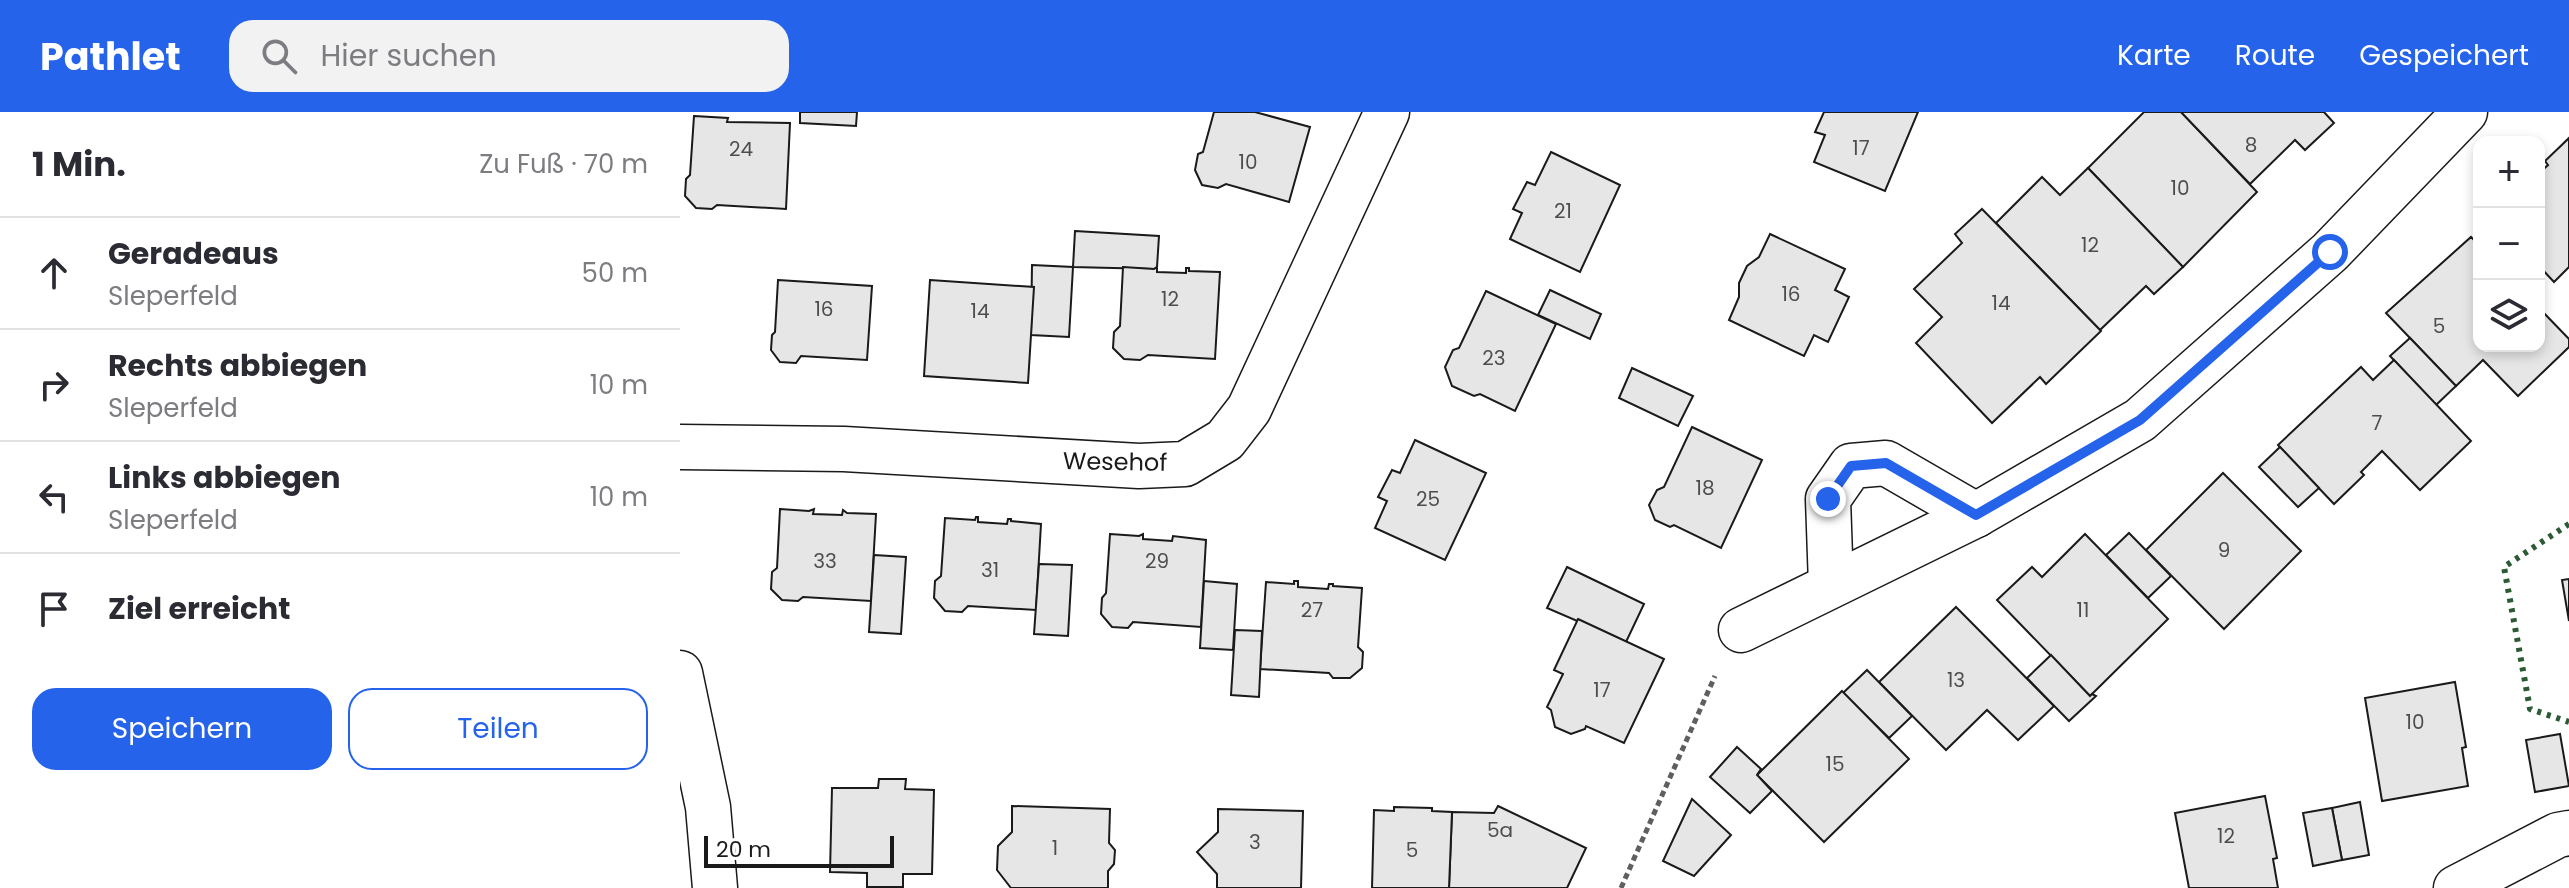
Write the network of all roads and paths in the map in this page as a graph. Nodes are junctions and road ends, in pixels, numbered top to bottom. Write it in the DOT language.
graph roads {
  1 [pos="1387,112"];
  2 [pos="2465,112"];
  3 [pos="680,447"];
  4 [pos="1976,515"];
  5 [pos="1831,585"];
  6 [pos="1741,630"];
  7 [pos="680,673"];
  8 [pos="2569,833"];
  9 [pos="715,888"];
  10 [pos="1621,888"];
  11 [pos="2456,888"];
  1 -- 3 [label="street, Wesehof"];
  2 -- 4 [label="street"];
  4 -- 5 [label="street"];
  4 -- 5 [label="street"];
  5 -- 6 [label="street"];
  6 -- 10 [label="path"];
  7 -- 9 [label="street"];
  8 -- 11 [label="street"];
}
